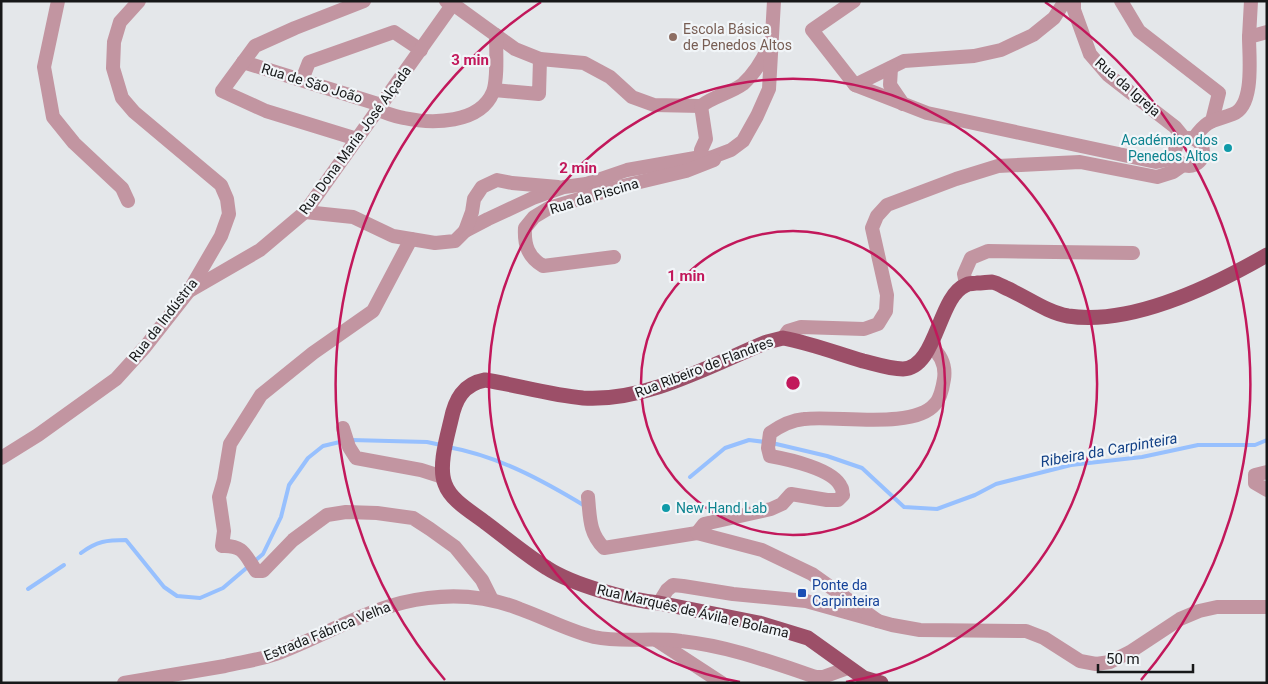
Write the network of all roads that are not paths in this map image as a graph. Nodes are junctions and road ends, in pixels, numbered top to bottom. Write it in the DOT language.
graph roads {
  1 [pos="58,1"];
  2 [pos="139,1"];
  3 [pos="364,1"];
  4 [pos="774,1"];
  5 [pos="854,1"];
  6 [pos="1065,1"];
  7 [pos="1074,1"];
  8 [pos="1121,1"];
  9 [pos="1251,1"];
  10 [pos="452,2"];
  11 [pos="1267,32"];
  12 [pos="496,35"];
  13 [pos="1249,37"];
  14 [pos="772,39"];
  15 [pos="421,50"];
  16 [pos="540,59"];
  17 [pos="243,62"];
  18 [pos="891,68"];
  19 [pos="302,80"];
  20 [pos="855,84"];
  21 [pos="494,90"];
  22 [pos="903,104"];
  23 [pos="701,106"];
  24 [pos="380,107"];
  25 [pos="1212,121"];
  26 [pos="1189,138"];
  27 [pos="357,139"];
  28 [pos="722,153"];
  29 [pos="701,157"];
  30 [pos="1180,162"];
  31 [pos="564,187"];
  32 [pos="128,201"];
  33 [pos="305,212"];
  34 [pos="465,231"];
  35 [pos="410,239"];
  36 [pos="1133,253"];
  37 [pos="1267,255"];
  38 [pos="614,257"];
  39 [pos="966,284"];
  40 [pos="189,291"];
  41 [pos="783,338"];
  42 [pos="930,346"];
  43 [pos="343,428"];
  44 [pos="1,458"];
  45 [pos="1267,472"];
  46 [pos="443,473"];
  47 [pos="1267,490"];
  48 [pos="588,497"];
  49 [pos="697,533"];
  50 [pos="492,600"];
  51 [pos="659,603"];
  52 [pos="1267,608"];
  53 [pos="878,621"];
  54 [pos="653,638"];
  55 [pos="848,668"];
  56 [pos="124,683"];
  57 [pos="722,683"];
  58 [pos="881,683"];
  1 -- 32 [label="street"];
  2 -- 40 [label="street, Rua da Indústria"];
  3 -- 17 [label="street"];
  4 -- 14 [label="street"];
  5 -- 20 [label="street"];
  6 -- 18 [label="street"];
  7 -- 26 [label="street, Rua da Igreja"];
  8 -- 25 [label="street"];
  9 -- 13 [label="street"];
  10 -- 12 [label="street"];
  10 -- 15 [label="street, Rua Dona Maria José Alçada"];
  11 -- 13 [label="street"];
  12 -- 16 [label="street"];
  12 -- 21 [label="street"];
  13 -- 25 [label="street"];
  14 -- 23 [label="street"];
  14 -- 28 [label="street"];
  15 -- 19 [label="street"];
  15 -- 24 [label="street, Rua Dona Maria José Alçada"];
  16 -- 21 [label="street"];
  16 -- 23 [label="street"];
  17 -- 19 [label="street, Rua de São João"];
  17 -- 27 [label="street"];
  18 -- 20 [label="street"];
  18 -- 22 [label="street"];
  19 -- 24 [label="street, Rua de São João"];
  20 -- 22 [label="street"];
  21 -- 24 [label="street, Rua de São João"];
  22 -- 30 [label="street"];
  23 -- 29 [label="street"];
  24 -- 27 [label="street, Rua Dona Maria José Alçada"];
  25 -- 26 [label="street"];
  26 -- 30 [label="street"];
  26 -- 30 [label="street"];
  27 -- 33 [label="street, Rua Dona Maria José Alçada"];
  28 -- 29 [label="street"];
  28 -- 38 [label="street, Rua da Piscina"];
  29 -- 31 [label="street"];
  30 -- 41 [label="street"];
  31 -- 34 [label="street"];
  31 -- 34 [label="street"];
  33 -- 35 [label="street"];
  33 -- 40 [label="street, Rua Dona Maria José Alçada"];
  34 -- 35 [label="street"];
  35 -- 50 [label="street"];
  36 -- 39 [label="street"];
  37 -- 39 [label="main road"];
  39 -- 42 [label="main road, Rua Ribeiro de Flandres"];
  40 -- 44 [label="street, Rua da Indústria"];
  41 -- 42 [label="main road, Rua Ribeiro de Flandres"];
  41 -- 46 [label="main road, Rua Ribeiro de Flandres"];
  42 -- 49 [label="street"];
  43 -- 46 [label="street"];
  45 -- 47 [label="street"];
  46 -- 51 [label="main road, Rua Marquês de Ávila e Bolama"];
  48 -- 49 [label="street"];
  49 -- 53 [label="street"];
  50 -- 54 [label="street, Estrada Fábrica Velha"];
  50 -- 56 [label="street, Estrada Fábrica Velha"];
  51 -- 53 [label="street"];
  51 -- 55 [label="main road, Rua Marquês de Ávila e Bolama"];
  52 -- 53 [label="street"];
  54 -- 55 [label="street, Estrada Fábrica Velha"];
  54 -- 57 [label="street"];
  55 -- 58 [label="main road, Rua Marquês de Ávila e Bolama"];
}
